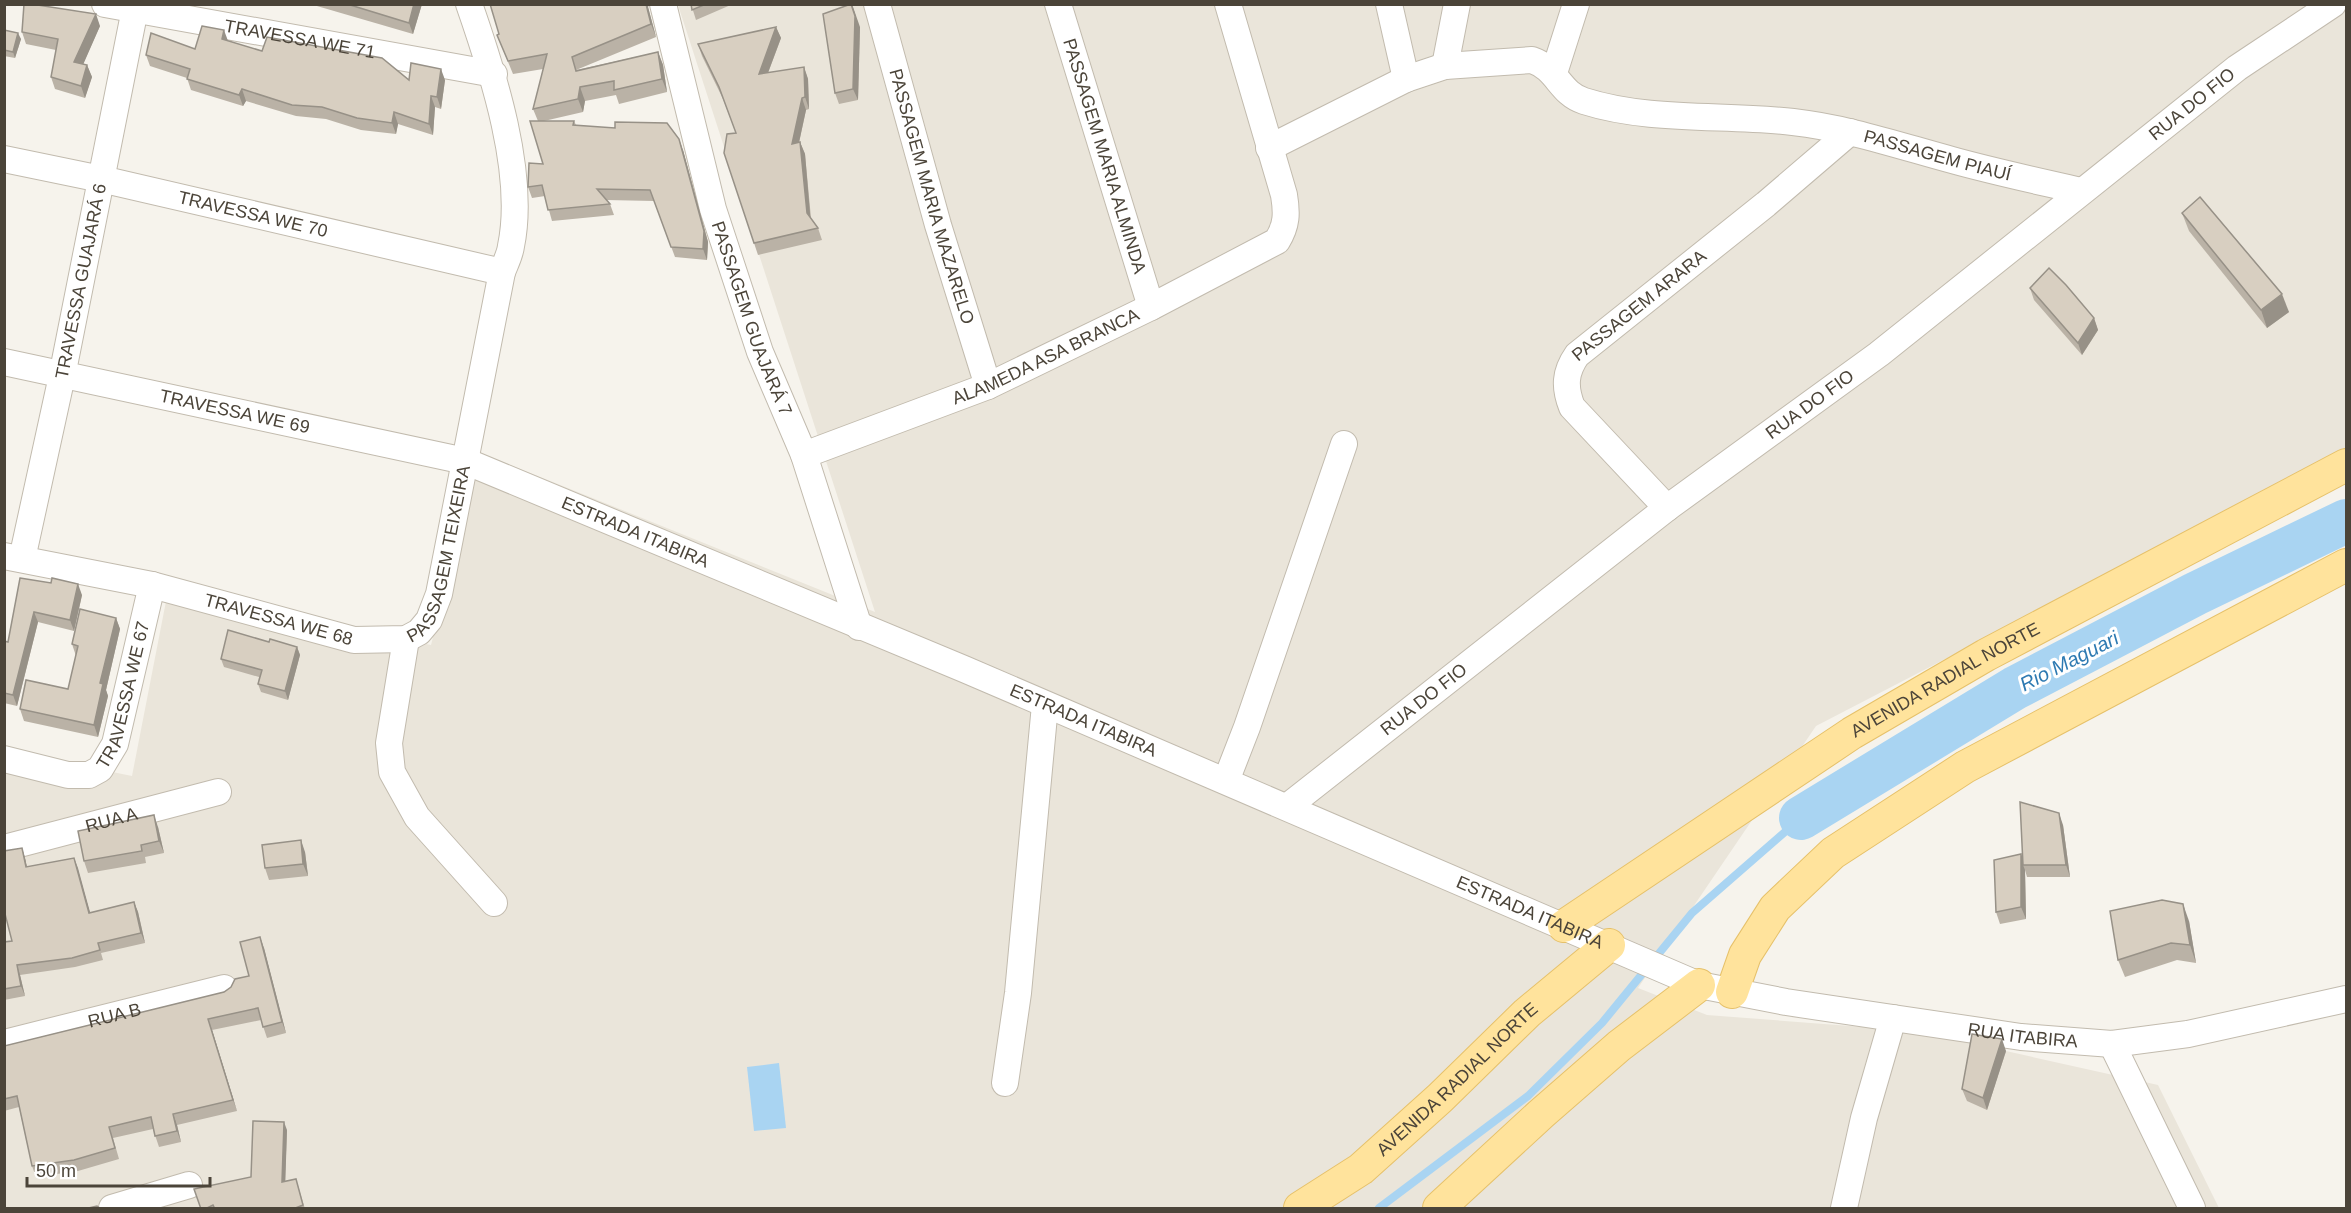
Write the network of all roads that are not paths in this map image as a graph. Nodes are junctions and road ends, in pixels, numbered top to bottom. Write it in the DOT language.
graph roads {
  1 [pos="105,4"];
  2 [pos="469,4"];
  3 [pos="663,4"];
  4 [pos="878,4"];
  5 [pos="1058,4"];
  6 [pos="1228,4"];
  7 [pos="1389,4"];
  8 [pos="1457,4"];
  9 [pos="1576,4"];
  10 [pos="2333,4"];
  11 [pos="135,8"];
  12 [pos="1445,66"];
  13 [pos="1554,73"];
  14 [pos="494,74"];
  15 [pos="1406,80"];
  16 [pos="1850,132"];
  17 [pos="1269,148"];
  18 [pos="4,159"];
  19 [pos="102,179"];
  20 [pos="2081,191"];
  21 [pos="502,272"];
  22 [pos="1151,307"];
  23 [pos="4,362"];
  24 [pos="62,376"];
  25 [pos="988,386"];
  26 [pos="1344,444"];
  27 [pos="804,455"];
  28 [pos="465,461"];
  29 [pos="2346,465"];
  30 [pos="1667,508"];
  31 [pos="13,558"];
  32 [pos="2346,565"];
  33 [pos="152,585"];
  34 [pos="859,627"];
  35 [pos="406,639"];
  36 [pos="1045,705"];
  37 [pos="4,759"];
  38 [pos="1226,781"];
  39 [pos="219,792"];
  40 [pos="1287,807"];
  41 [pos="4,848"];
  42 [pos="494,903"];
  43 [pos="1564,926"];
  44 [pos="1609,945"];
  45 [pos="1699,985"];
  46 [pos="224,988"];
  47 [pos="1732,992"];
  48 [pos="2346,999"];
  49 [pos="1893,1018"];
  50 [pos="4,1043"];
  51 [pos="2112,1044"];
  52 [pos="1005,1083"];
  53 [pos="189,1185"];
  54 [pos="158,1203"];
  55 [pos="112,1209"];
  56 [pos="1300,1209"];
  57 [pos="1439,1209"];
  58 [pos="1844,1209"];
  59 [pos="2193,1209"];
  1 -- 11 [label="street, TRAVESSA WE 71"];
  2 -- 14 [label="street, PASSAGEM TEIXEIRA"];
  3 -- 27 [label="street, PASSAGEM GUAJARÁ 7"];
  4 -- 25 [label="street, PASSAGEM MARIA MAZARELO"];
  5 -- 22 [label="street, PASSAGEM MARIA ALMINDA"];
  6 -- 17 [label="street"];
  7 -- 15 [label="street"];
  8 -- 12 [label="street"];
  9 -- 13 [label="street"];
  10 -- 20 [label="street, RUA DO FIO"];
  11 -- 14 [label="street, TRAVESSA WE 71"];
  11 -- 19 [label="street, TRAVESSA GUAJARÁ 6"];
  12 -- 13 [label="street"];
  12 -- 15 [label="street"];
  13 -- 16 [label="street, PASSAGEM PIAUÍ"];
  14 -- 21 [label="street, PASSAGEM TEIXEIRA"];
  15 -- 17 [label="street"];
  16 -- 20 [label="street, PASSAGEM PIAUÍ"];
  16 -- 30 [label="street, PASSAGEM ARARA"];
  17 -- 22 [label="street, ALAMEDA ASA BRANCA"];
  18 -- 19 [label="street, TRAVESSA WE 70"];
  19 -- 21 [label="street, TRAVESSA WE 70"];
  19 -- 24 [label="street, TRAVESSA GUAJARÁ 6"];
  20 -- 30 [label="street, RUA DO FIO"];
  21 -- 28 [label="street, PASSAGEM TEIXEIRA"];
  22 -- 25 [label="street, ALAMEDA ASA BRANCA"];
  23 -- 24 [label="street, TRAVESSA WE 69"];
  24 -- 28 [label="street, TRAVESSA WE 69"];
  24 -- 31 [label="street, TRAVESSA GUAJARÁ 6"];
  25 -- 27 [label="street, ALAMEDA ASA BRANCA"];
  26 -- 38 [label="street"];
  27 -- 34 [label="street, PASSAGEM GUAJARÁ 7"];
  28 -- 34 [label="street, ESTRADA ITABIRA"];
  28 -- 35 [label="street, PASSAGEM TEIXEIRA"];
  29 -- 43 [label="main road, AVENIDA RADIAL NORTE"];
  30 -- 40 [label="street, RUA DO FIO"];
  31 -- 33 [label="street"];
  32 -- 47 [label="main road"];
  33 -- 35 [label="street, TRAVESSA WE 68"];
  33 -- 37 [label="street, TRAVESSA WE 67"];
  34 -- 36 [label="street, ESTRADA ITABIRA"];
  35 -- 42 [label="street, PASSAGEM TEIXEIRA"];
  36 -- 38 [label="street, ESTRADA ITABIRA"];
  36 -- 52 [label="street"];
  38 -- 40 [label="street, ESTRADA ITABIRA"];
  39 -- 41 [label="street, RUA A"];
  40 -- 43 [label="street, ESTRADA ITABIRA"];
  43 -- 44 [label="street, ESTRADA ITABIRA"];
  44 -- 45 [label="street, ESTRADA ITABIRA"];
  44 -- 56 [label="main road, AVENIDA RADIAL NORTE"];
  45 -- 47 [label="street, RUA ITABIRA"];
  45 -- 57 [label="main road"];
  46 -- 50 [label="street, RUA B"];
  47 -- 49 [label="street, RUA ITABIRA"];
  48 -- 51 [label="street, RUA ITABIRA"];
  49 -- 51 [label="street, RUA ITABIRA"];
  49 -- 58 [label="street"];
  51 -- 59 [label="street"];
  53 -- 54 [label="street"];
  54 -- 55 [label="street"];
}
